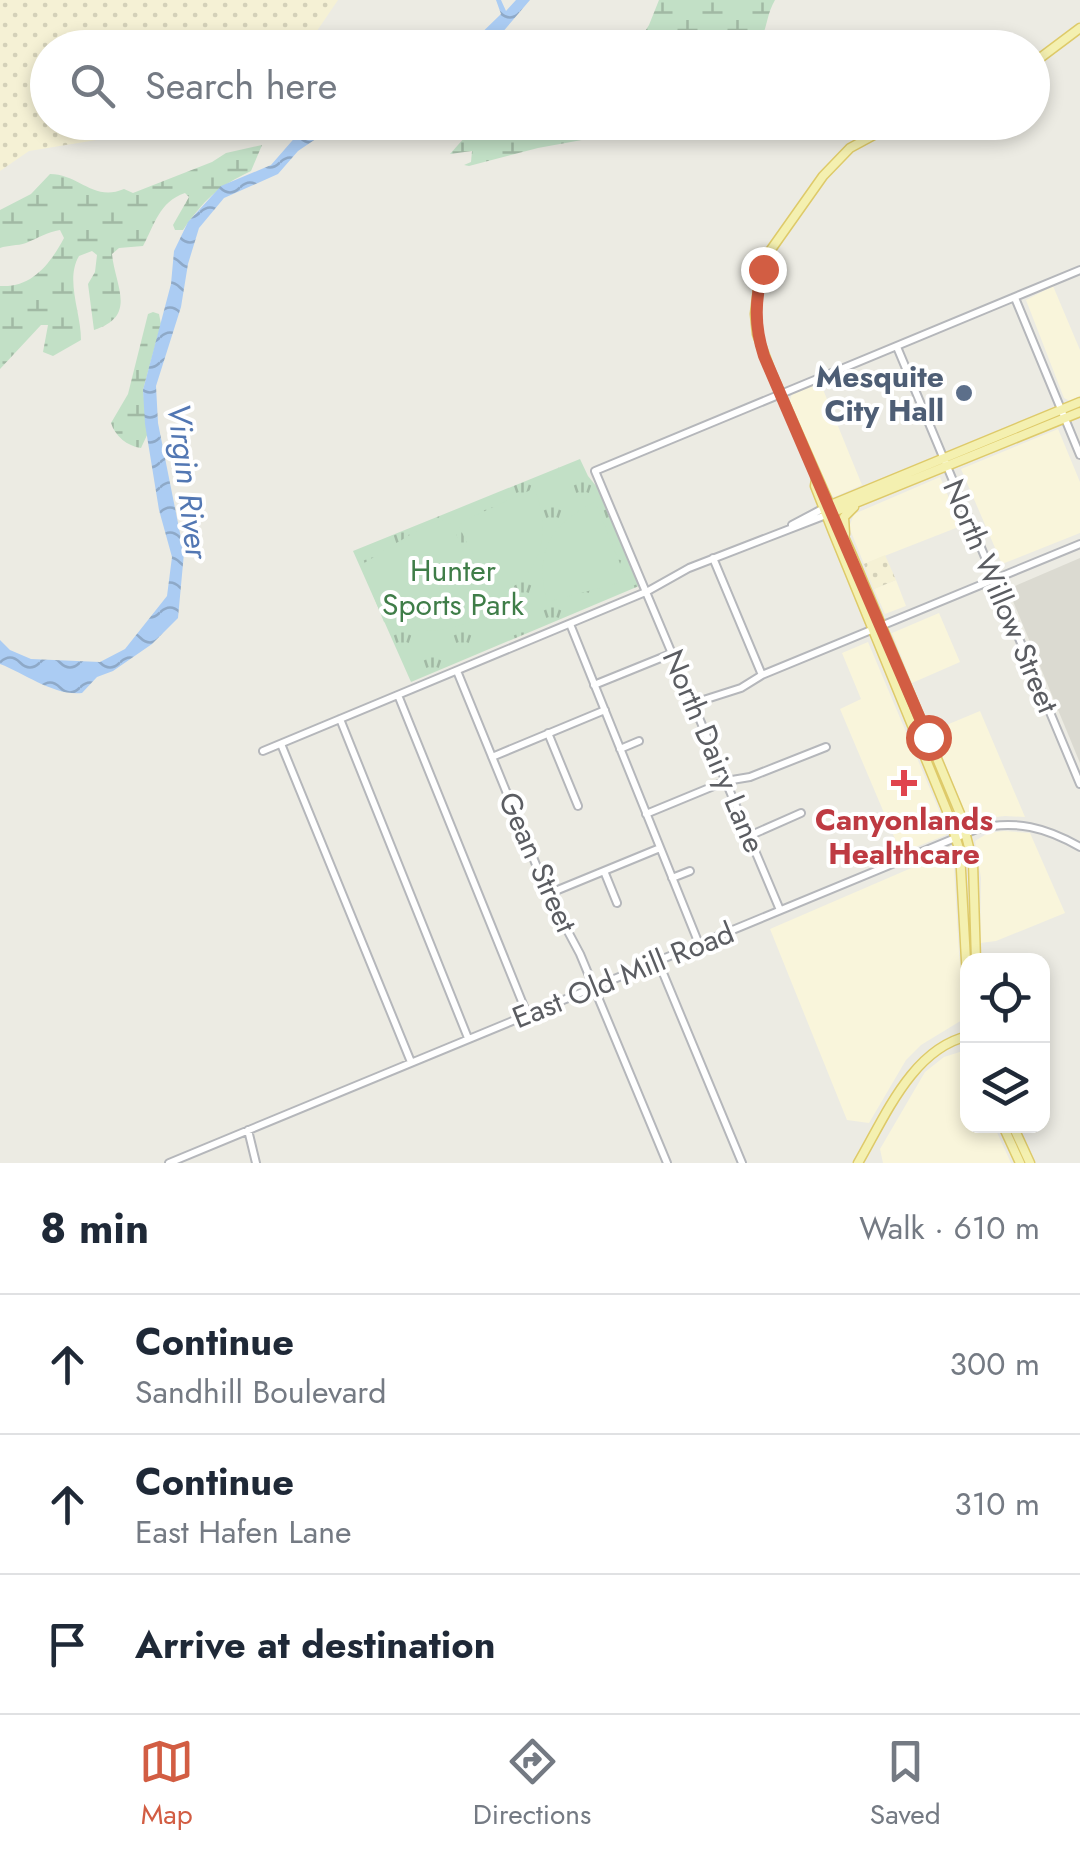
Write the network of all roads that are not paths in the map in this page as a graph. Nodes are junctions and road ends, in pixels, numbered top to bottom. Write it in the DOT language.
graph roads {
  1 [pos="1080,28"];
  2 [pos="1050,50"];
  3 [pos="863,140"];
  4 [pos="1080,270"];
  5 [pos="1015,298"];
  6 [pos="896,346"];
  7 [pos="780,394"];
  8 [pos="1080,402"];
  9 [pos="1080,412"];
  10 [pos="1063,414"];
  11 [pos="1080,455"];
  12 [pos="945,462"];
  13 [pos="876,496"];
  14 [pos="828,510"];
  15 [pos="1080,544"];
  16 [pos="852,556"];
  17 [pos="713,558"];
  18 [pos="994,579"];
  19 [pos="648,592"];
  20 [pos="570,624"];
  21 [pos="877,628"];
  22 [pos="674,653"];
  23 [pos="457,670"];
  24 [pos="762,675"];
  25 [pos="594,684"];
  26 [pos="398,695"];
  27 [pos="694,703"];
  28 [pos="906,708"];
  29 [pos="605,710"];
  30 [pos="340,719"];
  31 [pos="548,734"];
  32 [pos="639,741"];
  33 [pos="281,744"];
  34 [pos="932,746"];
  35 [pos="826,747"];
  36 [pos="620,749"];
  37 [pos="263,751"];
  38 [pos="492,757"];
  39 [pos="726,781"];
  40 [pos="1080,784"];
  41 [pos="578,806"];
  42 [pos="801,813"];
  43 [pos="646,814"];
  44 [pos="967,833"];
  45 [pos="749,836"];
  46 [pos="956,838"];
  47 [pos="1080,847"];
  48 [pos="660,848"];
  49 [pos="604,871"];
  50 [pos="690,871"];
  51 [pos="672,878"];
  52 [pos="548,894"];
  53 [pos="617,903"];
  54 [pos="780,910"];
  55 [pos="698,944"];
  56 [pos="966,953"];
  57 [pos="976,953"];
  58 [pos="658,961"];
  59 [pos="594,987"];
  60 [pos="527,1014"];
  61 [pos="468,1038"];
  62 [pos="960,1039"];
  63 [pos="411,1062"];
  64 [pos="248,1130"];
  65 [pos="1006,1133"];
  66 [pos="1016,1133"];
  67 [pos="186,1160"];
  68 [pos="169,1163"];
  69 [pos="256,1163"];
  70 [pos="667,1163"];
  71 [pos="742,1163"];
  72 [pos="858,1163"];
  73 [pos="1020,1163"];
  74 [pos="1030,1163"];
  1 -- 2 [label="main road"];
  3 -- 7 [label="main road"];
  4 -- 5 [label="street"];
  5 -- 6 [label="street"];
  5 -- 10 [label="street"];
  6 -- 7 [label="street"];
  6 -- 12 [label="street, North Willow Street"];
  7 -- 14 [label="main road"];
  7 -- 19 [label="street, North Dairy Lane"];
  8 -- 10 [label="main road"];
  9 -- 10 [label="main road"];
  10 -- 11 [label="street"];
  10 -- 12 [label="main road"];
  12 -- 13 [label="main road"];
  12 -- 14 [label="main road"];
  12 -- 18 [label="street, North Willow Street"];
  13 -- 14 [label="main road"];
  13 -- 16 [label="main road"];
  14 -- 16 [label="main road"];
  14 -- 17 [label="street"];
  14 -- 21 [label="main road"];
  15 -- 18 [label="street"];
  16 -- 21 [label="main road"];
  17 -- 19 [label="street"];
  17 -- 24 [label="street"];
  18 -- 21 [label="street"];
  18 -- 40 [label="street, North Willow Street"];
  19 -- 20 [label="street"];
  19 -- 22 [label="street, North Dairy Lane"];
  20 -- 23 [label="street"];
  20 -- 25 [label="street"];
  21 -- 24 [label="street"];
  21 -- 28 [label="main road"];
  21 -- 34 [label="main road"];
  22 -- 25 [label="street"];
  22 -- 27 [label="street, North Dairy Lane"];
  23 -- 26 [label="street"];
  23 -- 38 [label="street, Gean Street"];
  24 -- 27 [label="street"];
  25 -- 29 [label="street"];
  26 -- 30 [label="street"];
  26 -- 60 [label="street"];
  27 -- 39 [label="street, North Dairy Lane"];
  28 -- 34 [label="main road"];
  28 -- 46 [label="main road"];
  29 -- 31 [label="street"];
  29 -- 36 [label="street"];
  30 -- 33 [label="street"];
  30 -- 61 [label="street"];
  31 -- 38 [label="street"];
  31 -- 41 [label="street"];
  32 -- 36 [label="street"];
  33 -- 37 [label="street"];
  33 -- 63 [label="street"];
  34 -- 44 [label="main road"];
  35 -- 39 [label="street"];
  36 -- 43 [label="street"];
  38 -- 52 [label="street, Gean Street"];
  39 -- 43 [label="street"];
  39 -- 45 [label="street, North Dairy Lane"];
  42 -- 45 [label="street"];
  43 -- 48 [label="street"];
  44 -- 46 [label="street, East Old Mill Road"];
  44 -- 47 [label="street, East Old Mill Road"];
  44 -- 57 [label="main road"];
  45 -- 54 [label="street, North Dairy Lane"];
  46 -- 54 [label="street, East Old Mill Road"];
  46 -- 56 [label="main road"];
  48 -- 49 [label="street"];
  48 -- 51 [label="street"];
  49 -- 52 [label="street"];
  49 -- 53 [label="street"];
  50 -- 51 [label="street"];
  51 -- 55 [label="street"];
  52 -- 59 [label="street, Gean Street"];
  54 -- 55 [label="street, East Old Mill Road"];
  55 -- 58 [label="street, East Old Mill Road"];
  58 -- 59 [label="street, East Old Mill Road"];
  58 -- 71 [label="street"];
  59 -- 60 [label="street, East Old Mill Road"];
  59 -- 70 [label="street, Gean Street"];
  60 -- 61 [label="street, East Old Mill Road"];
  61 -- 63 [label="street, East Old Mill Road"];
  62 -- 72 [label="main road"];
  63 -- 64 [label="street, East Old Mill Road"];
  64 -- 67 [label="street, East Old Mill Road"];
  64 -- 69 [label="street"];
  65 -- 73 [label="main road"];
  66 -- 74 [label="main road"];
  67 -- 68 [label="street, East Old Mill Road"];
}
